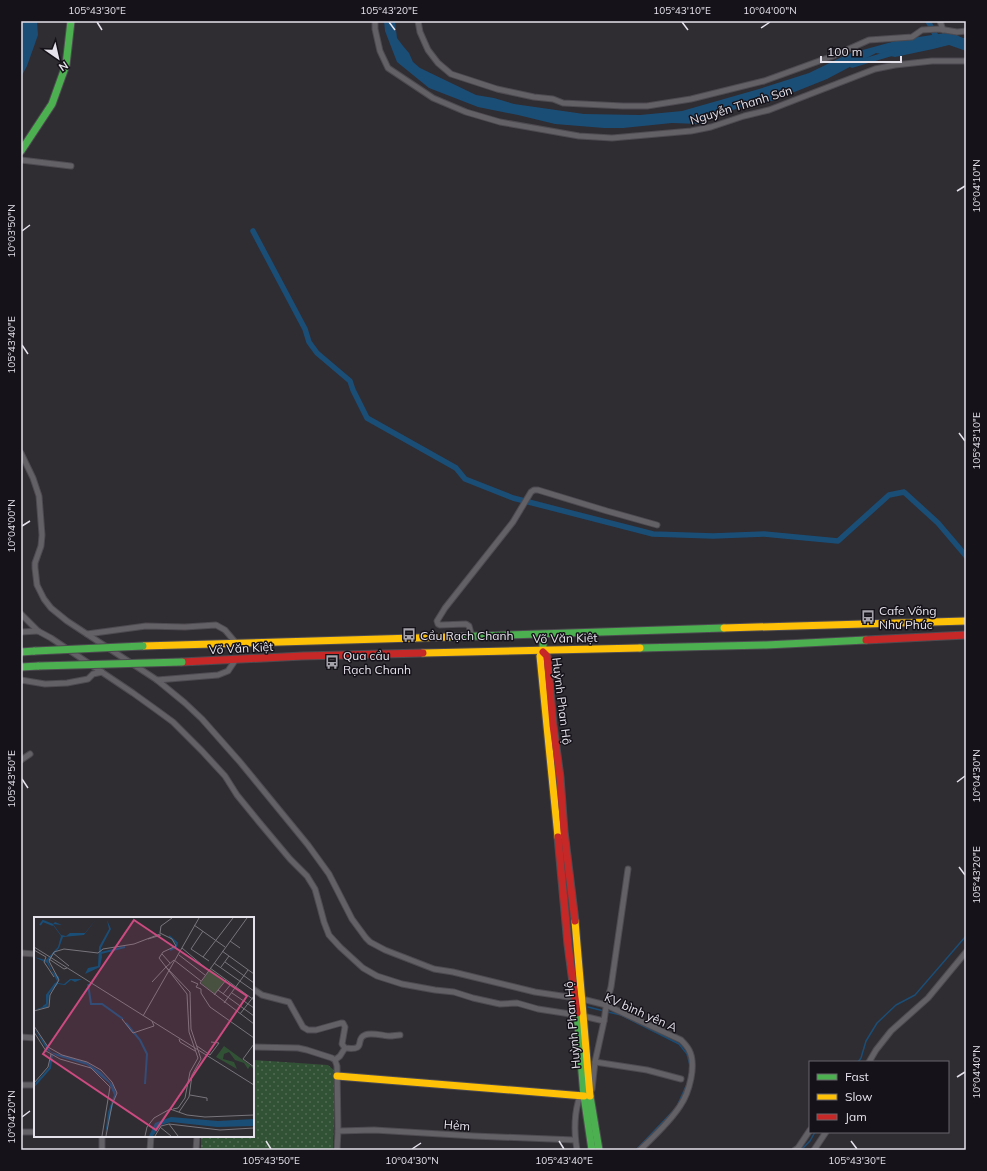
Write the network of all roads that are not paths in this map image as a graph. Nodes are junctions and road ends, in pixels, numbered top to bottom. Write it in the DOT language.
graph roads {
  1 [pos="71,21"];
  2 [pos="375,21"];
  3 [pos="418,21"];
  4 [pos="940,21"];
  5 [pos="941,29"];
  6 [pos="966,31"];
  7 [pos="966,61"];
  8 [pos="21,151"];
  9 [pos="21,160"];
  10 [pos="71,166"];
  11 [pos="21,454"];
  12 [pos="657,525"];
  13 [pos="21,614"];
  14 [pos="966,621"];
  15 [pos="938,622"];
  16 [pos="38,631"];
  17 [pos="21,632"];
  18 [pos="87,634"];
  19 [pos="543,635"];
  20 [pos="966,635"];
  21 [pos="937,636"];
  22 [pos="472,637"];
  23 [pos="236,643"];
  24 [pos="543,651"];
  25 [pos="21,652"];
  26 [pos="236,659"];
  27 [pos="21,667"];
  28 [pos="102,672"];
  29 [pos="21,680"];
  30 [pos="157,680"];
  31 [pos="30,754"];
  32 [pos="21,760"];
  33 [pos="628,869"];
  34 [pos="966,952"];
  35 [pos="21,953"];
  36 [pos="34,954"];
  37 [pos="254,990"];
  38 [pos="574,998"];
  39 [pos="582,999"];
  40 [pos="606,1006"];
  41 [pos="579,1015"];
  42 [pos="604,1019"];
  43 [pos="400,1034"];
  44 [pos="21,1037"];
  45 [pos="34,1038"];
  46 [pos="254,1047"];
  47 [pos="345,1048"];
  48 [pos="335,1060"];
  49 [pos="870,1061"];
  50 [pos="595,1062"];
  51 [pos="337,1076"];
  52 [pos="681,1080"];
  53 [pos="21,1085"];
  54 [pos="34,1085"];
  55 [pos="584,1097"];
  56 [pos="338,1131"];
  57 [pos="21,1132"];
  58 [pos="34,1132"];
  59 [pos="809,1132"];
  60 [pos="825,1133"];
  61 [pos="102,1137"];
  62 [pos="151,1137"];
  63 [pos="196,1137"];
  64 [pos="575,1140"];
  65 [pos="102,1150"];
  66 [pos="150,1150"];
  67 [pos="196,1150"];
  68 [pos="338,1150"];
  69 [pos="577,1150"];
  70 [pos="592,1150"];
  71 [pos="600,1150"];
  72 [pos="640,1150"];
  73 [pos="795,1150"];
  74 [pos="814,1150"];
  1 -- 8 [label="main road"];
  2 -- 7 [label="street, Nguyễn Thanh Sơn"];
  3 -- 5 [label="street"];
  4 -- 5 [label="street"];
  5 -- 6 [label="street"];
  9 -- 10 [label="street"];
  11 -- 18 [label="street, KV bình yên A"];
  12 -- 22 [label="street"];
  13 -- 16 [label="street"];
  14 -- 15 [label="main road, Võ Văn Kiệt"];
  15 -- 19 [label="main road, Võ Văn Kiệt"];
  15 -- 21 [label="main road"];
  16 -- 17 [label="street"];
  16 -- 28 [label="street"];
  18 -- 23 [label="street"];
  18 -- 30 [label="street, KV bình yên A"];
  19 -- 22 [label="main road, Võ Văn Kiệt"];
  19 -- 24 [label="main road"];
  20 -- 21 [label="main road, Võ Văn Kiệt"];
  21 -- 24 [label="main road, Võ Văn Kiệt"];
  22 -- 23 [label="main road, Võ Văn Kiệt"];
  23 -- 25 [label="main road, Võ Văn Kiệt, bridge"];
  24 -- 26 [label="main road, Võ Văn Kiệt"];
  24 -- 38 [label="main road, Huỳnh Phan Hộ"];
  24 -- 39 [label="main road, Huỳnh Phan Hộ"];
  26 -- 27 [label="main road, Võ Văn Kiệt, bridge"];
  26 -- 30 [label="street"];
  28 -- 29 [label="street"];
  28 -- 41 [label="street"];
  30 -- 38 [label="street, KV bình yên A"];
  31 -- 32 [label="street"];
  33 -- 40 [label="street"];
  34 -- 49 [label="street"];
  35 -- 36 [label="street"];
  37 -- 47 [label="street"];
  38 -- 39 [label="street, KV bình yên A"];
  38 -- 41 [label="main road, Huỳnh Phan Hộ"];
  39 -- 40 [label="street, KV bình yên A"];
  39 -- 41 [label="main road, Huỳnh Phan Hộ"];
  40 -- 42 [label="street"];
  40 -- 72 [label="street, KV bình yên A"];
  41 -- 42 [label="street"];
  41 -- 55 [label="main road, Huỳnh Phan Hộ"];
  42 -- 50 [label="street"];
  43 -- 47 [label="street"];
  44 -- 45 [label="street"];
  46 -- 48 [label="street"];
  47 -- 48 [label="street"];
  48 -- 51 [label="street"];
  50 -- 52 [label="street"];
  50 -- 55 [label="street"];
  51 -- 55 [label="main road"];
  51 -- 56 [label="street"];
  53 -- 54 [label="street"];
  55 -- 64 [label="street"];
  55 -- 70 [label="main road, Huỳnh Phan Hộ"];
  55 -- 71 [label="main road, Huỳnh Phan Hộ"];
  56 -- 64 [label="street, Hẻm"];
  56 -- 68 [label="street"];
  57 -- 58 [label="street"];
  59 -- 73 [label="street"];
  60 -- 74 [label="street"];
  61 -- 65 [label="street"];
  62 -- 66 [label="street"];
  63 -- 67 [label="street"];
  64 -- 69 [label="street"];
}
